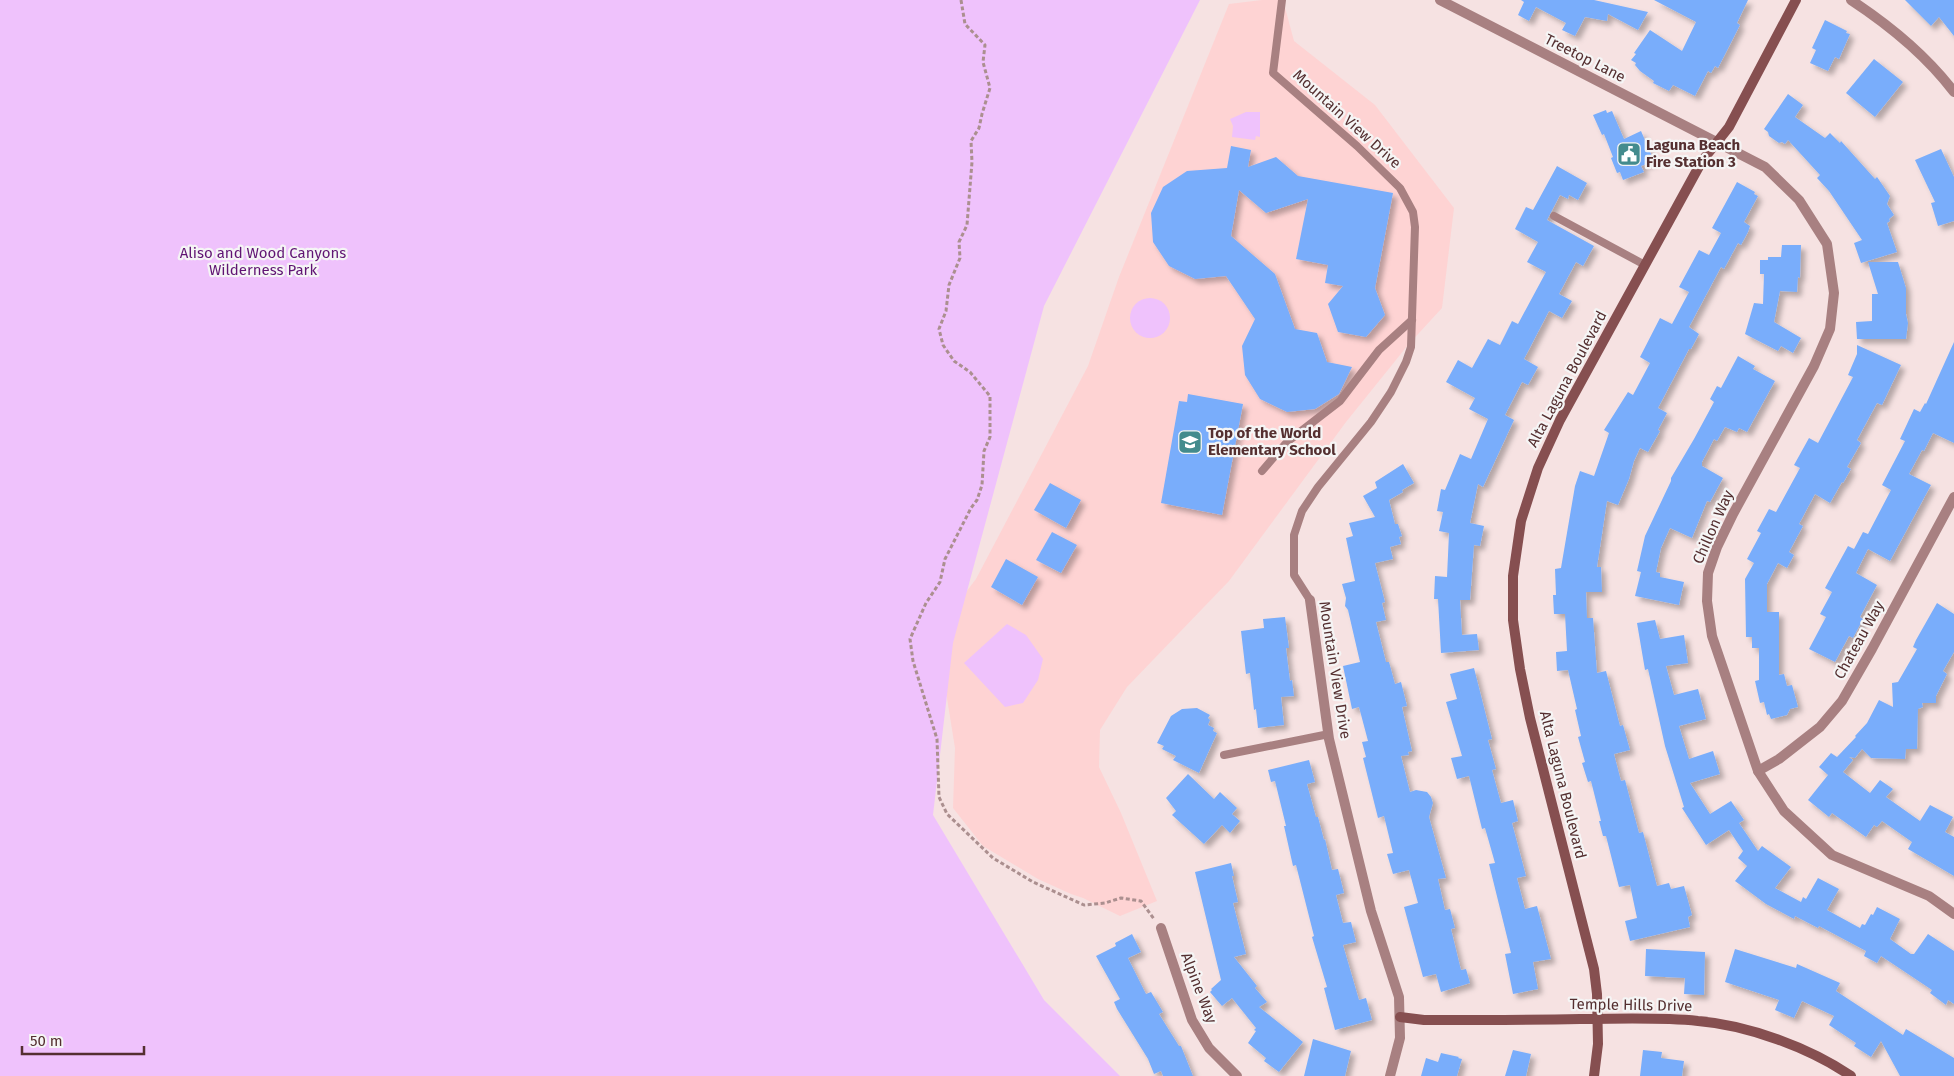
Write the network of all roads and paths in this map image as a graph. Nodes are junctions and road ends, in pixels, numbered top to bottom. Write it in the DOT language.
graph roads {
  1 [pos="960,0"];
  2 [pos="1282,0"];
  3 [pos="1440,0"];
  4 [pos="1796,0"];
  5 [pos="1851,0"];
  6 [pos="1954,92"];
  7 [pos="1716,143"];
  8 [pos="1554,216"];
  9 [pos="1645,264"];
  10 [pos="1412,320"];
  11 [pos="1262,471"];
  12 [pos="1954,497"];
  13 [pos="1310,600"];
  14 [pos="1329,734"];
  15 [pos="1224,755"];
  16 [pos="1758,771"];
  17 [pos="1954,914"];
  18 [pos="1161,928"];
  19 [pos="1400,1016"];
  20 [pos="1598,1019"];
  21 [pos="1237,1076"];
  22 [pos="1390,1076"];
  23 [pos="1594,1076"];
  24 [pos="1851,1076"];
  1 -- 18 [label="path"];
  2 -- 10 [label="lane, Mountain View Drive"];
  3 -- 7 [label="street, Treetop Lane"];
  4 -- 7 [label="main road, Alta Laguna Boulevard"];
  5 -- 6 [label="street"];
  7 -- 9 [label="main road, Alta Laguna Boulevard"];
  7 -- 16 [label="street, Chillon Way"];
  8 -- 9 [label="lane"];
  9 -- 20 [label="main road, Alta Laguna Boulevard"];
  10 -- 11 [label="lane"];
  10 -- 13 [label="lane, Mountain View Drive"];
  12 -- 16 [label="street, Chateau Way"];
  13 -- 14 [label="street, Mountain View Drive"];
  14 -- 15 [label="lane"];
  14 -- 19 [label="street, Mountain View Drive"];
  16 -- 17 [label="street, Chillon Way"];
  18 -- 21 [label="street, Alpine Way"];
  19 -- 20 [label="main road, Temple Hills Drive"];
  19 -- 22 [label="street, Mountain View Drive"];
  20 -- 23 [label="main road, Alta Laguna Boulevard"];
  20 -- 24 [label="main road, Temple Hills Drive"];
}
